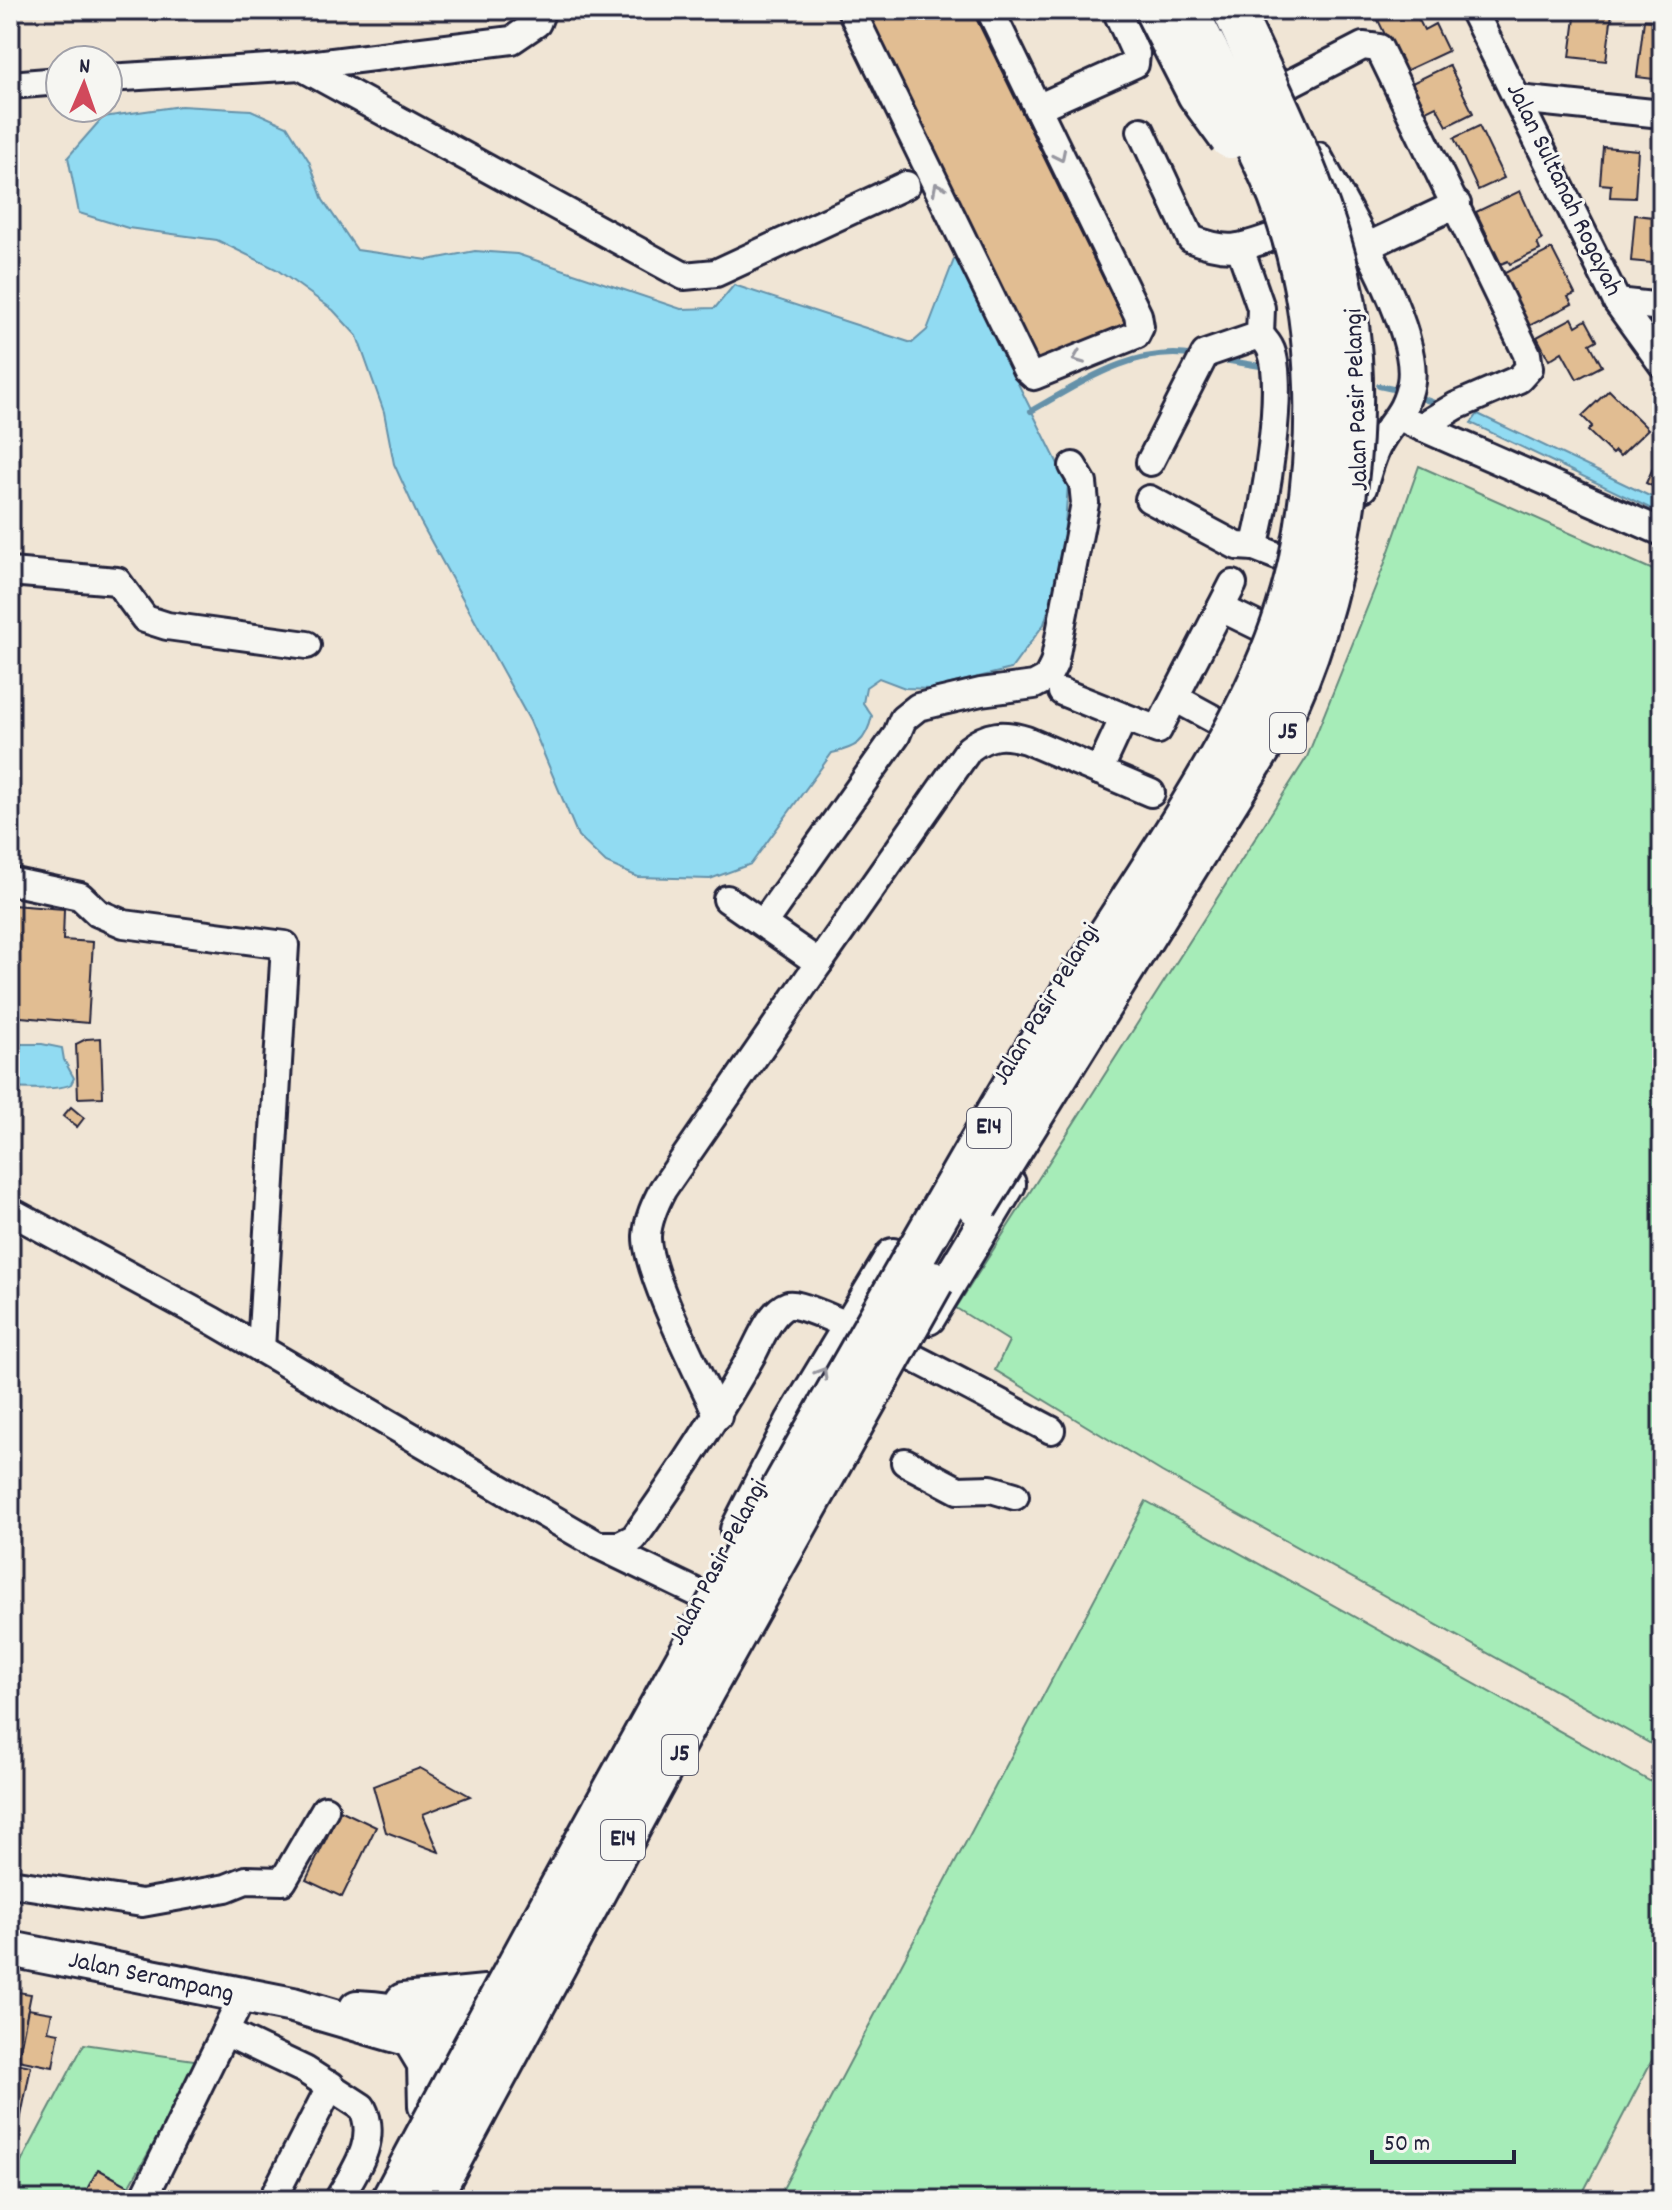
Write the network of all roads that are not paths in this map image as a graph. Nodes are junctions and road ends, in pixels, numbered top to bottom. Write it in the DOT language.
graph roads {
  1 [pos="542,10"];
  2 [pos="851,10"];
  3 [pos="990,10"];
  4 [pos="1166,10"];
  5 [pos="1174,10"];
  6 [pos="1187,10"];
  7 [pos="1233,10"];
  8 [pos="1255,10"];
  9 [pos="1473,10"];
  10 [pos="1132,16"];
  11 [pos="300,66"];
  12 [pos="124,77"];
  13 [pos="44,82"];
  14 [pos="10,85"];
  15 [pos="1287,85"];
  16 [pos="1518,99"];
  17 [pos="1037,108"];
  18 [pos="1662,114"];
  19 [pos="1141,131"];
  20 [pos="1318,156"];
  21 [pos="1273,180"];
  22 [pos="906,185"];
  23 [pos="1457,204"];
  24 [pos="1275,236"];
  25 [pos="1370,245"];
  26 [pos="1240,248"];
  27 [pos="1617,302"];
  28 [pos="1662,307"];
  29 [pos="1260,335"];
  30 [pos="1662,364"];
  31 [pos="1410,422"];
  32 [pos="1150,462"];
  33 [pos="1073,466"];
  34 [pos="1363,488"];
  35 [pos="1149,499"];
  36 [pos="1662,532"];
  37 [pos="1270,553"];
  38 [pos="10,572"];
  39 [pos="1233,584"];
  40 [pos="1221,608"];
  41 [pos="1266,630"];
  42 [pos="307,645"];
  43 [pos="1062,692"];
  44 [pos="1175,698"];
  45 [pos="1124,717"];
  46 [pos="1219,722"];
  47 [pos="1099,771"];
  48 [pos="1151,793"];
  49 [pos="10,881"];
  50 [pos="727,899"];
  51 [pos="764,922"];
  52 [pos="819,963"];
  53 [pos="10,1211"];
  54 [pos="851,1325"];
  55 [pos="261,1349"];
  56 [pos="905,1356"];
  57 [pos="718,1416"];
  58 [pos="1051,1430"];
  59 [pos="905,1462"];
  60 [pos="1015,1496"];
  61 [pos="598,1545"];
  62 [pos="704,1596"];
  63 [pos="325,1809"];
  64 [pos="10,1883"];
  65 [pos="10,1949"];
  66 [pos="485,1993"];
  67 [pos="242,1997"];
  68 [pos="293,2005"];
  69 [pos="363,2008"];
  70 [pos="225,2032"];
  71 [pos="410,2039"];
  72 [pos="459,2042"];
  73 [pos="506,2065"];
  74 [pos="331,2085"];
  75 [pos="426,2106"];
  76 [pos="143,2200"];
  77 [pos="272,2200"];
  78 [pos="338,2200"];
  79 [pos="378,2200"];
  80 [pos="392,2200"];
  81 [pos="429,2200"];
  82 [pos="441,2200"];
  1 -- 11 [label="street"];
  17 -- 2 [label="street, one-way"];
  3 -- 17 [label="street"];
  4 -- 10 [label="street"];
  5 -- 24 [label="main road, Jalan Pasir Pelangi / J5"];
  6 -- 21 [label="highway, E14, bridge"];
  7 -- 81 [label="highway, E14, bridge"];
  8 -- 15 [label="main road, Jalan Pasir Pelangi / J5"];
  9 -- 16 [label="street, Jalan Sultanah Rogayah"];
  10 -- 17 [label="street"];
  10 -- 21 [label="highway, bridge"];
  11 -- 12 [label="street"];
  11 -- 22 [label="street"];
  13 -- 14 [label="street"];
  15 -- 20 [label="main road, Jalan Pasir Pelangi / J5"];
  15 -- 23 [label="street"];
  16 -- 18 [label="street"];
  16 -- 27 [label="street, Jalan Sultanah Rogayah"];
  19 -- 26 [label="street"];
  20 -- 25 [label="street"];
  20 -- 34 [label="main road, Jalan Pasir Pelangi / J5"];
  21 -- 80 [label="highway, E14, bridge"];
  23 -- 25 [label="street"];
  23 -- 31 [label="street"];
  24 -- 26 [label="street"];
  24 -- 37 [label="main road, Jalan Pasir Pelangi / J5"];
  25 -- 31 [label="street"];
  26 -- 29 [label="street"];
  27 -- 28 [label="street"];
  27 -- 30 [label="street, Jalan Sultanah Rogayah"];
  29 -- 32 [label="street"];
  29 -- 37 [label="street"];
  31 -- 34 [label="street"];
  31 -- 36 [label="street"];
  33 -- 51 [label="street"];
  34 -- 56 [label="main road, Jalan Pasir Pelangi / J5"];
  35 -- 37 [label="street"];
  37 -- 41 [label="main road, Jalan Pasir Pelangi / J5"];
  38 -- 42 [label="street"];
  39 -- 40 [label="street"];
  40 -- 41 [label="street"];
  40 -- 44 [label="street"];
  41 -- 46 [label="main road, Jalan Pasir Pelangi / J5"];
  43 -- 45 [label="street"];
  44 -- 45 [label="street"];
  44 -- 46 [label="street"];
  45 -- 47 [label="street"];
  46 -- 54 [label="main road, Jalan Pasir Pelangi / J5"];
  47 -- 48 [label="street"];
  47 -- 52 [label="street"];
  49 -- 55 [label="street"];
  50 -- 51 [label="street"];
  51 -- 52 [label="street"];
  52 -- 57 [label="street"];
  53 -- 55 [label="street"];
  54 -- 56 [label="street"];
  54 -- 57 [label="street"];
  62 -- 54 [label="main road, Jalan Pasir Pelangi / J5, one-way"];
  55 -- 61 [label="street"];
  56 -- 58 [label="street"];
  56 -- 73 [label="main road, Jalan Pasir Pelangi / J5"];
  57 -- 61 [label="street"];
  59 -- 60 [label="street"];
  61 -- 62 [label="street"];
  62 -- 66 [label="main road, Jalan Pasir Pelangi / J5"];
  63 -- 64 [label="street"];
  65 -- 67 [label="main road, Jalan Serampang"];
  66 -- 69 [label="main road"];
  66 -- 72 [label="main road, Jalan Pasir Pelangi / J5"];
  67 -- 68 [label="main road, Jalan Serampang"];
  67 -- 70 [label="street"];
  68 -- 69 [label="main road, Jalan Serampang"];
  68 -- 71 [label="main road, Jalan Serampang"];
  69 -- 72 [label="main road, Jalan Serampang"];
  70 -- 74 [label="street"];
  70 -- 76 [label="street"];
  71 -- 72 [label="main road, Jalan Serampang"];
  71 -- 75 [label="main road"];
  72 -- 73 [label="main road, Jalan Serampang"];
  72 -- 75 [label="main road, Jalan Pasir Pelangi / J5"];
  73 -- 82 [label="main road, Jalan Pasir Pelangi / J5"];
  74 -- 77 [label="street"];
  74 -- 78 [label="street"];
  75 -- 79 [label="main road, Jalan Pasir Pelangi / J5"];
}
